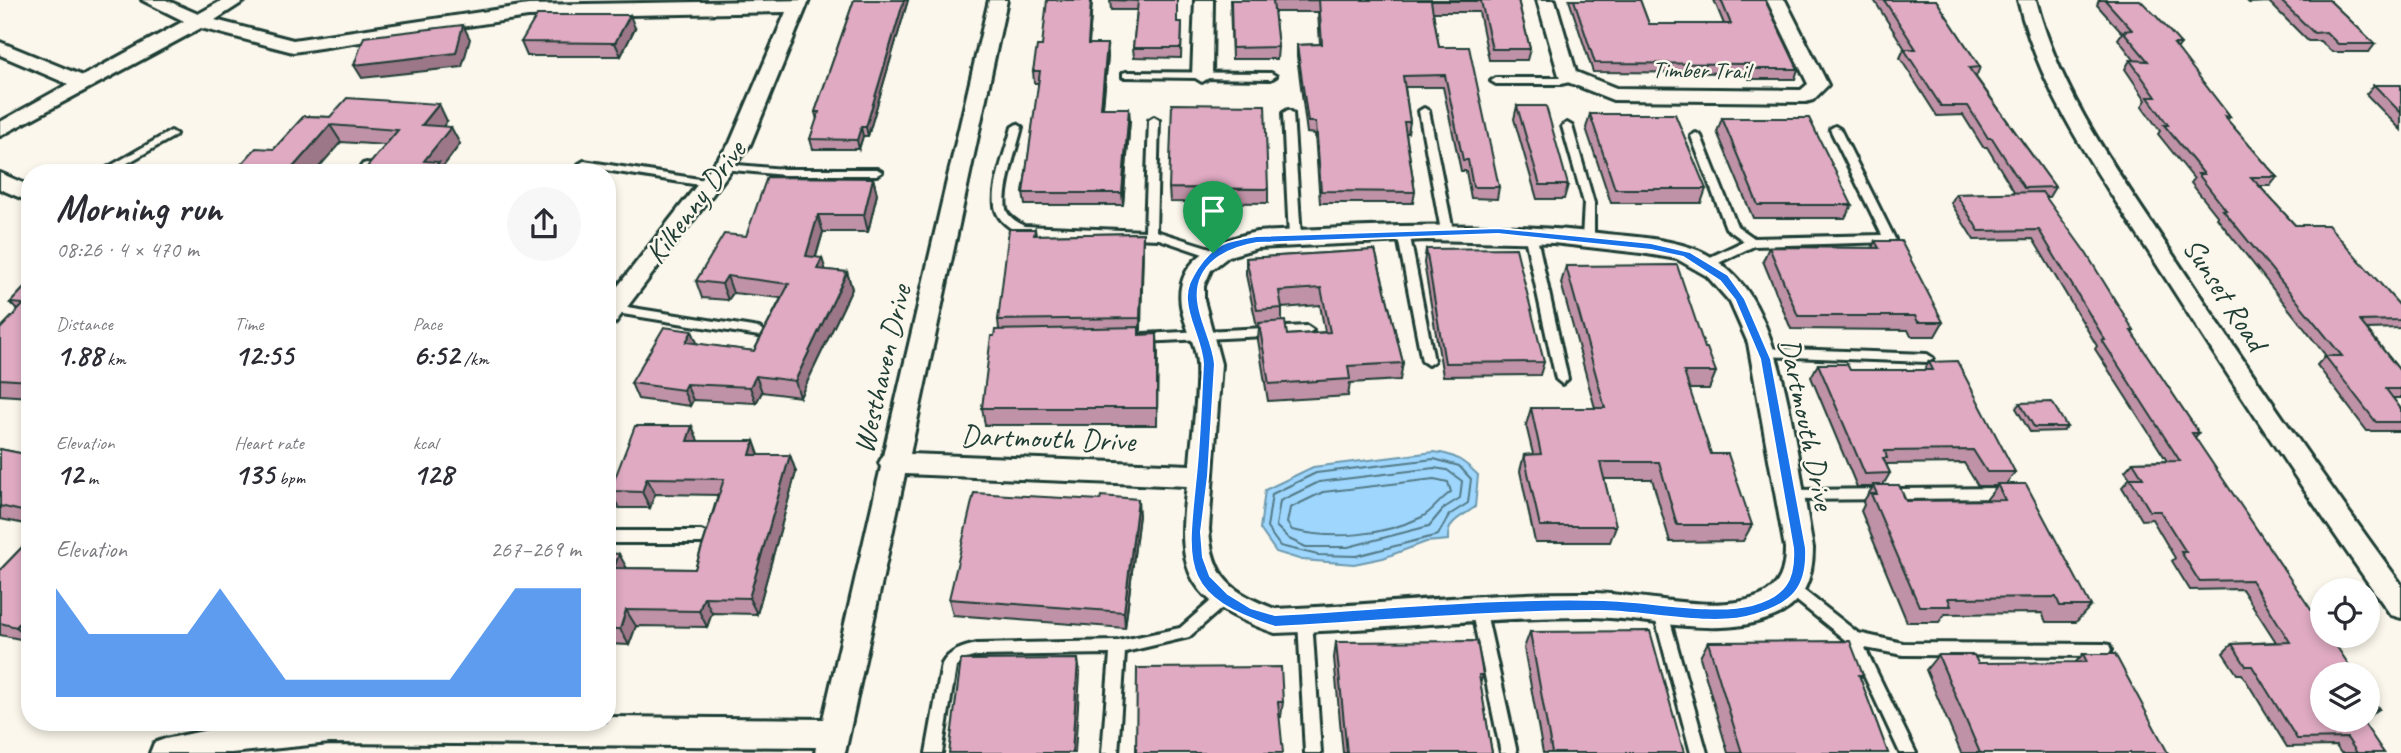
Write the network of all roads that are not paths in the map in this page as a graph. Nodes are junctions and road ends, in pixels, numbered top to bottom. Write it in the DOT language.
graph roads {
  1 [pos="151,0"];
  2 [pos="237,0"];
  3 [pos="998,0"];
  4 [pos="1204,0"];
  5 [pos="1546,0"];
  6 [pos="1776,0"];
  7 [pos="2027,0"];
  8 [pos="799,3"];
  9 [pos="199,21"];
  10 [pos="0,48"];
  11 [pos="1126,75"];
  12 [pos="1202,76"];
  13 [pos="1271,76"];
  14 [pos="1575,78"];
  15 [pos="1496,81"];
  16 [pos="84,85"];
  17 [pos="1424,111"];
  18 [pos="1288,113"];
  19 [pos="1154,121"];
  20 [pos="1567,126"];
  21 [pos="1017,127"];
  22 [pos="0,130"];
  23 [pos="1835,130"];
  24 [pos="171,134"];
  25 [pos="1696,136"];
  26 [pos="119,164"];
  27 [pos="726,167"];
  28 [pos="616,169"];
  29 [pos="877,172"];
  30 [pos="0,180"];
  31 [pos="712,184"];
  32 [pos="21,190"];
  33 [pos="1447,231"];
  34 [pos="1403,232"];
  35 [pos="1530,233"];
  36 [pos="1150,235"];
  37 [pos="1295,238"];
  38 [pos="1588,239"];
  39 [pos="1752,242"];
  40 [pos="1213,253"];
  41 [pos="1706,264"];
  42 [pos="616,300"];
  43 [pos="616,306"];
  44 [pos="1307,331"];
  45 [pos="759,332"];
  46 [pos="1205,337"];
  47 [pos="1135,338"];
  48 [pos="1762,352"];
  49 [pos="1927,358"];
  50 [pos="1428,361"];
  51 [pos="1562,379"];
  52 [pos="892,463"];
  53 [pos="1202,476"];
  54 [pos="2014,493"];
  55 [pos="1790,495"];
  56 [pos="616,537"];
  57 [pos="701,537"];
  58 [pos="1792,589"];
  59 [pos="1224,598"];
  60 [pos="2401,606"];
  61 [pos="1478,608"];
  62 [pos="1660,609"];
  63 [pos="1305,620"];
  64 [pos="1854,639"];
  65 [pos="1118,647"];
  66 [pos="2104,650"];
  67 [pos="292,731"];
  68 [pos="544,731"];
  69 [pos="832,743"];
  70 [pos="165,753"];
  71 [pos="934,753"];
  72 [pos="1110,753"];
  73 [pos="1313,753"];
  74 [pos="1508,753"];
  75 [pos="1699,753"];
  76 [pos="1908,753"];
  1 -- 9 [label="street"];
  2 -- 9 [label="street"];
  3 -- 52 [label="street, Westhaven Drive"];
  4 -- 12 [label="street"];
  5 -- 14 [label="street"];
  6 -- 14 [label="street, Timber Trail"];
  7 -- 60 [label="street, Sunset Road"];
  8 -- 9 [label="street"];
  8 -- 27 [label="street, Kilkenny Drive"];
  9 -- 16 [label="street"];
  10 -- 16 [label="street"];
  11 -- 12 [label="lane"];
  12 -- 13 [label="lane"];
  14 -- 15 [label="lane"];
  16 -- 22 [label="street"];
  17 -- 33 [label="lane"];
  18 -- 37 [label="lane"];
  19 -- 36 [label="lane"];
  20 -- 38 [label="lane"];
  21 -- 36 [label="lane"];
  23 -- 39 [label="lane"];
  24 -- 26 [label="lane"];
  25 -- 39 [label="lane"];
  27 -- 29 [label="lane"];
  27 -- 31 [label="street, Kilkenny Drive"];
  28 -- 31 [label="lane"];
  30 -- 32 [label="street"];
  31 -- 42 [label="street, Kilkenny Drive"];
  33 -- 34 [label="street, Dartmouth Drive"];
  33 -- 35 [label="street, Dartmouth Drive"];
  34 -- 37 [label="street, Dartmouth Drive"];
  34 -- 50 [label="lane"];
  35 -- 38 [label="street, Dartmouth Drive"];
  35 -- 51 [label="lane"];
  36 -- 40 [label="lane"];
  37 -- 40 [label="street, Dartmouth Drive"];
  38 -- 41 [label="street, Dartmouth Drive"];
  39 -- 41 [label="lane"];
  40 -- 46 [label="street"];
  41 -- 48 [label="street, Dartmouth Drive"];
  43 -- 45 [label="lane"];
  44 -- 46 [label="lane"];
  46 -- 47 [label="lane"];
  46 -- 53 [label="street"];
  48 -- 49 [label="lane"];
  48 -- 55 [label="street, Dartmouth Drive"];
  52 -- 53 [label="street, Dartmouth Drive"];
  52 -- 69 [label="street, Westhaven Drive"];
  53 -- 59 [label="street"];
  54 -- 55 [label="lane"];
  55 -- 58 [label="street, Dartmouth Drive"];
  56 -- 57 [label="lane"];
  58 -- 62 [label="street"];
  58 -- 64 [label="lane"];
  59 -- 63 [label="street"];
  59 -- 65 [label="lane"];
  61 -- 62 [label="street"];
  61 -- 63 [label="street"];
  61 -- 74 [label="lane"];
  62 -- 75 [label="lane"];
  63 -- 73 [label="lane"];
  64 -- 66 [label="lane"];
  64 -- 76 [label="lane"];
  65 -- 71 [label="lane"];
  65 -- 72 [label="lane"];
  67 -- 70 [label="street"];
  68 -- 69 [label="street"];
}
